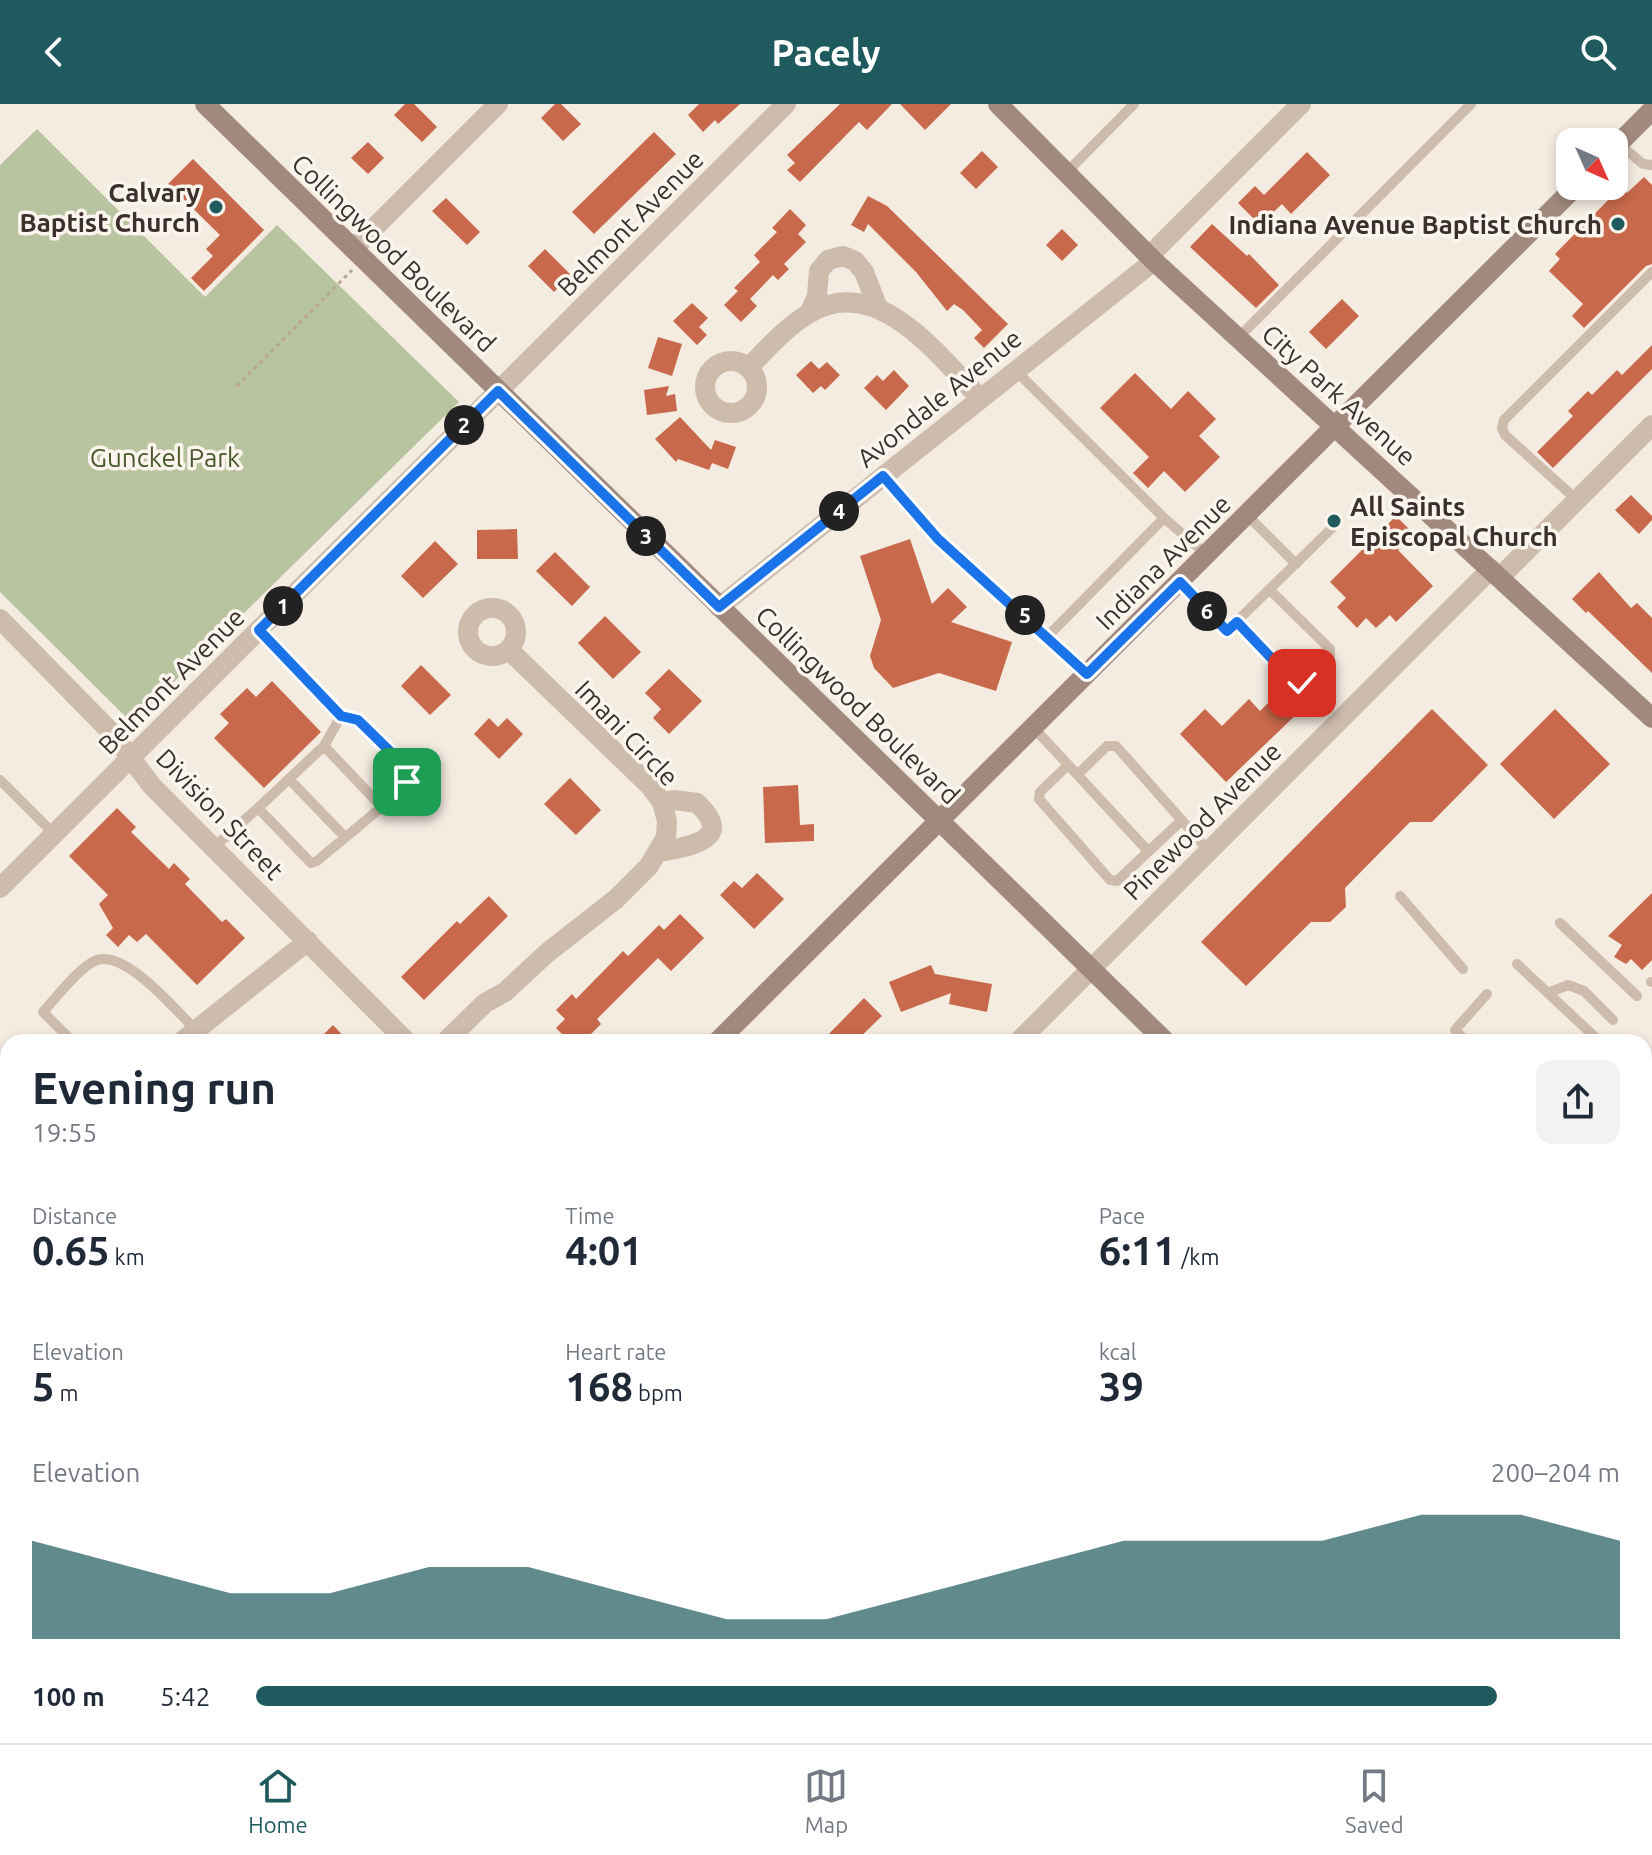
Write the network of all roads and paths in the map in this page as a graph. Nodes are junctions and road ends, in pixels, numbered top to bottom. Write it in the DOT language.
graph roads {
  1 [pos="498,104"];
  2 [pos="786,104"];
  3 [pos="998,104"];
  4 [pos="1134,104"];
  5 [pos="1301,104"];
  6 [pos="1471,104"];
  7 [pos="208,105"];
  8 [pos="1652,110"];
  9 [pos="1628,134"];
  10 [pos="1628,154"];
  11 [pos="1652,165"];
  12 [pos="1066,173"];
  13 [pos="1562,200"];
  14 [pos="358,254"];
  15 [pos="1151,258"];
  16 [pos="1652,272"];
  17 [pos="878,308"];
  18 [pos="810,312"];
  19 [pos="1238,338"];
  20 [pos="748,368"];
  21 [pos="1015,370"];
  22 [pos="237,386"];
  23 [pos="498,391"];
  24 [pos="980,398"];
  25 [pos="1652,425"];
  26 [pos="1337,426"];
  27 [pos="883,476"];
  28 [pos="1577,500"];
  29 [pos="1247,515"];
  30 [pos="1164,518"];
  31 [pos="1332,528"];
  32 [pos="1207,555"];
  33 [pos="1296,564"];
  34 [pos="1496,573"];
  35 [pos="1180,582"];
  36 [pos="1270,590"];
  37 [pos="719,607"];
  38 [pos="0,619"];
  39 [pos="1237,622"];
  40 [pos="259,630"];
  41 [pos="1048,636"];
  42 [pos="509,650"];
  43 [pos="1087,674"];
  44 [pos="341,716"];
  45 [pos="1652,718"];
  46 [pos="1033,727"];
  47 [pos="324,746"];
  48 [pos="130,758"];
  49 [pos="1068,765"];
  50 [pos="1078,774"];
  51 [pos="289,779"];
  52 [pos="0,780"];
  53 [pos="662,802"];
  54 [pos="380,805"];
  55 [pos="258,808"];
  56 [pos="940,820"];
  57 [pos="1182,820"];
  58 [pos="54,834"];
  59 [pos="344,836"];
  60 [pos="214,847"];
  61 [pos="1148,851"];
  62 [pos="1209,851"];
  63 [pos="659,852"];
  64 [pos="0,888"];
  65 [pos="1400,896"];
  66 [pos="1560,923"];
  67 [pos="308,941"];
  68 [pos="1517,964"];
  69 [pos="1091,969"];
  70 [pos="1463,969"];
  71 [pos="505,992"];
  72 [pos="1548,993"];
  73 [pos="1487,994"];
  74 [pos="1637,996"];
  75 [pos="1613,1020"];
  76 [pos="65,1034"];
  77 [pos="187,1034"];
  78 [pos="192,1034"];
  79 [pos="399,1034"];
  80 [pos="453,1034"];
  81 [pos="473,1034"];
  82 [pos="725,1034"];
  83 [pos="1026,1034"];
  84 [pos="1158,1034"];
  85 [pos="1459,1034"];
  86 [pos="1592,1034"];
  1 -- 14 [label="street"];
  2 -- 23 [label="street, Belmont Avenue"];
  3 -- 12 [label="street, City Park Avenue"];
  4 -- 12 [label="lane"];
  5 -- 15 [label="street, Avondale Avenue"];
  6 -- 19 [label="lane"];
  7 -- 14 [label="street, Collingwood Boulevard"];
  8 -- 9 [label="street"];
  10 -- 11 [label="lane"];
  12 -- 15 [label="street, City Park Avenue"];
  13 -- 26 [label="street, Indiana Avenue"];
  14 -- 22 [label="path"];
  14 -- 23 [label="street, Collingwood Boulevard"];
  15 -- 19 [label="street, City Park Avenue"];
  15 -- 21 [label="street, Avondale Avenue"];
  16 -- 28 [label="lane"];
  17 -- 18 [label="street"];
  17 -- 18 [label="street"];
  17 -- 24 [label="street"];
  18 -- 20 [label="street"];
  19 -- 26 [label="street, City Park Avenue"];
  21 -- 24 [label="street, Avondale Avenue"];
  21 -- 30 [label="lane"];
  23 -- 37 [label="street, Collingwood Boulevard"];
  23 -- 40 [label="street, Belmont Avenue"];
  24 -- 27 [label="street, Avondale Avenue"];
  25 -- 28 [label="street, Pinewood Avenue"];
  26 -- 29 [label="street, Indiana Avenue"];
  26 -- 34 [label="street, City Park Avenue"];
  27 -- 37 [label="street, Avondale Avenue"];
  27 -- 41 [label="lane"];
  28 -- 34 [label="street, Pinewood Avenue"];
  29 -- 32 [label="street, Indiana Avenue"];
  29 -- 33 [label="lane"];
  30 -- 32 [label="lane"];
  30 -- 41 [label="lane"];
  31 -- 33 [label="lane"];
  32 -- 35 [label="street, Indiana Avenue"];
  33 -- 36 [label="lane"];
  34 -- 45 [label="street, City Park Avenue"];
  34 -- 62 [label="street, Pinewood Avenue"];
  35 -- 39 [label="lane"];
  35 -- 43 [label="street, Indiana Avenue"];
  36 -- 39 [label="lane"];
  36 -- 39 [label="lane"];
  37 -- 56 [label="street, Collingwood Boulevard"];
  38 -- 48 [label="street, Division Street"];
  40 -- 44 [label="lane"];
  40 -- 48 [label="street, Belmont Avenue"];
  41 -- 43 [label="lane"];
  42 -- 53 [label="street, Imani Circle"];
  43 -- 46 [label="street, Indiana Avenue"];
  44 -- 47 [label="lane"];
  44 -- 54 [label="lane"];
  46 -- 49 [label="lane"];
  46 -- 56 [label="street, Indiana Avenue"];
  47 -- 51 [label="lane"];
  47 -- 54 [label="lane"];
  48 -- 58 [label="street, Belmont Avenue"];
  48 -- 60 [label="street, Division Street"];
  49 -- 50 [label="lane"];
  49 -- 61 [label="lane"];
  50 -- 57 [label="lane"];
  50 -- 61 [label="lane"];
  51 -- 55 [label="lane"];
  51 -- 59 [label="lane"];
  52 -- 58 [label="lane"];
  53 -- 63 [label="street, Imani Circle"];
  53 -- 63 [label="street"];
  54 -- 59 [label="lane"];
  55 -- 59 [label="lane"];
  55 -- 60 [label="lane"];
  56 -- 69 [label="street, Collingwood Boulevard"];
  56 -- 82 [label="street, Indiana Avenue"];
  57 -- 61 [label="lane"];
  57 -- 62 [label="lane"];
  58 -- 64 [label="street, Belmont Avenue"];
  60 -- 67 [label="street, Division Street"];
  62 -- 69 [label="street, Pinewood Avenue"];
  63 -- 71 [label="street, Imani Circle"];
  65 -- 70 [label="lane"];
  66 -- 74 [label="lane"];
  67 -- 78 [label="street"];
  67 -- 79 [label="street, Division Street"];
  68 -- 72 [label="lane"];
  69 -- 83 [label="street, Pinewood Avenue"];
  69 -- 84 [label="street, Collingwood Boulevard"];
  71 -- 80 [label="street, Imani Circle"];
  71 -- 81 [label="street, Imani Circle"];
  72 -- 75 [label="lane"];
  72 -- 86 [label="lane"];
  73 -- 85 [label="lane"];
  76 -- 77 [label="lane"];
}
